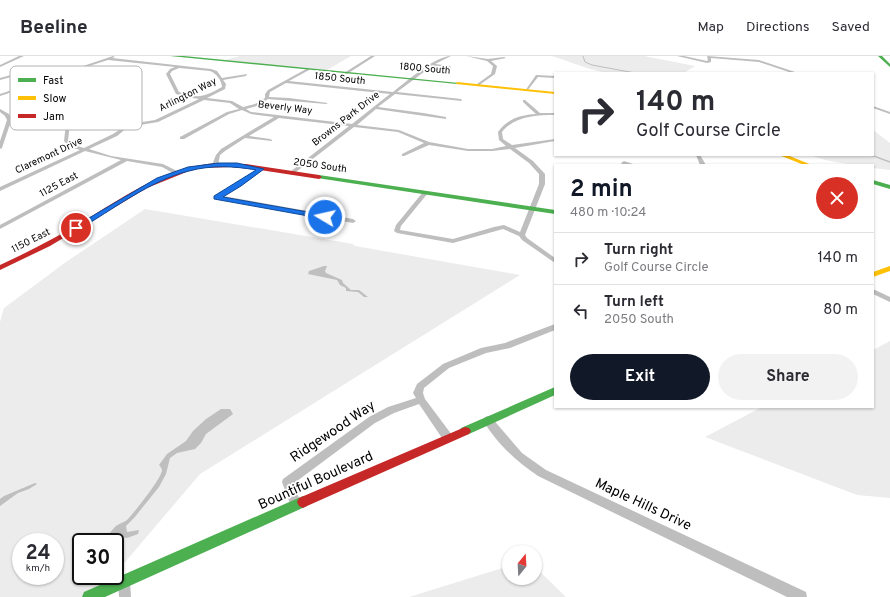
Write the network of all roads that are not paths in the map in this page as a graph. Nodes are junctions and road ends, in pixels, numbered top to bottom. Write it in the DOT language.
graph roads {
  1 [pos="22,56"];
  2 [pos="117,56"];
  3 [pos="172,56"];
  4 [pos="373,56"];
  5 [pos="449,56"];
  6 [pos="468,56"];
  7 [pos="679,56"];
  8 [pos="709,56"];
  9 [pos="880,56"];
  10 [pos="504,58"];
  11 [pos="108,59"];
  12 [pos="0,60"];
  13 [pos="14,60"];
  14 [pos="488,60"];
  15 [pos="431,65"];
  16 [pos="0,66"];
  17 [pos="88,66"];
  18 [pos="180,66"];
  19 [pos="890,66"];
  20 [pos="450,67"];
  21 [pos="308,69"];
  22 [pos="793,72"];
  23 [pos="346,73"];
  24 [pos="0,75"];
  25 [pos="246,75"];
  26 [pos="10,76"];
  27 [pos="554,77"];
  28 [pos="220,79"];
  29 [pos="412,79"];
  30 [pos="0,80"];
  31 [pos="285,82"];
  32 [pos="478,85"];
  33 [pos="526,90"];
  34 [pos="10,92"];
  35 [pos="394,93"];
  36 [pos="554,93"];
  37 [pos="0,95"];
  38 [pos="204,98"];
  39 [pos="267,98"];
  40 [pos="461,100"];
  41 [pos="524,101"];
  42 [pos="326,103"];
  43 [pos="874,107"];
  44 [pos="374,108"];
  45 [pos="241,109"];
  46 [pos="0,110"];
  47 [pos="890,112"];
  48 [pos="554,114"];
  49 [pos="540,115"];
  50 [pos="278,117"];
  51 [pos="444,118"];
  52 [pos="9,120"];
  53 [pos="142,124"];
  54 [pos="352,126"];
  55 [pos="67,130"];
  56 [pos="122,130"];
  57 [pos="245,136"];
  58 [pos="2,138"];
  59 [pos="182,138"];
  60 [pos="270,140"];
  61 [pos="554,140"];
  62 [pos="428,143"];
  63 [pos="510,147"];
  64 [pos="0,148"];
  65 [pos="84,150"];
  66 [pos="404,155"];
  67 [pos="785,156"];
  68 [pos="126,160"];
  69 [pos="624,163"];
  70 [pos="628,164"];
  71 [pos="806,164"];
  72 [pos="214,165"];
  73 [pos="261,169"];
  74 [pos="175,172"];
  75 [pos="292,173"];
  76 [pos="874,182"];
  77 [pos="890,187"];
  78 [pos="0,189"];
  79 [pos="425,193"];
  80 [pos="532,209"];
  81 [pos="554,212"];
  82 [pos="353,221"];
  83 [pos="0,227"];
  84 [pos="522,234"];
  85 [pos="554,260"];
  86 [pos="0,268"];
  87 [pos="890,268"];
  88 [pos="874,275"];
  89 [pos="874,292"];
  90 [pos="890,300"];
  91 [pos="554,327"];
  92 [pos="554,391"];
  93 [pos="421,400"];
  94 [pos="488,420"];
  95 [pos="448,438"];
  96 [pos="296,505"];
  97 [pos="124,582"];
  98 [pos="117,585"];
  99 [pos="89,597"];
  100 [pos="125,597"];
  101 [pos="801,597"];
  1 -- 13 [label="street"];
  2 -- 11 [label="street"];
  3 -- 21 [label="main road, 1800 South"];
  4 -- 23 [label="street"];
  5 -- 15 [label="street, Browns Park Drive"];
  6 -- 14 [label="street"];
  7 -- 8 [label="street"];
  8 -- 22 [label="street"];
  9 -- 19 [label="main road"];
  10 -- 14 [label="street"];
  11 -- 17 [label="street"];
  11 -- 18 [label="street, Arlington Way"];
  12 -- 13 [label="street"];
  13 -- 16 [label="street"];
  14 -- 32 [label="street"];
  15 -- 20 [label="street"];
  15 -- 29 [label="street, Browns Park Drive"];
  18 -- 28 [label="street, Arlington Way"];
  18 -- 38 [label="street, Beverly Way"];
  21 -- 23 [label="main road, 1800 South"];
  21 -- 31 [label="street"];
  23 -- 29 [label="main road, 1800 South"];
  24 -- 26 [label="street"];
  25 -- 28 [label="street, Arlington Way"];
  26 -- 30 [label="street"];
  27 -- 33 [label="street"];
  28 -- 38 [label="street, Arlington Way"];
  29 -- 32 [label="main road, 1800 South"];
  29 -- 35 [label="street, Browns Park Drive"];
  31 -- 35 [label="street, 1850 South"];
  31 -- 39 [label="street"];
  32 -- 33 [label="main road, 1800 South"];
  33 -- 36 [label="main road, 1800 South"];
  34 -- 37 [label="street"];
  35 -- 40 [label="street, 1850 South"];
  35 -- 44 [label="street, Browns Park Drive"];
  38 -- 45 [label="street, Beverly Way"];
  38 -- 53 [label="street, Arlington Way"];
  39 -- 42 [label="street"];
  39 -- 45 [label="street"];
  41 -- 49 [label="street"];
  43 -- 47 [label="street"];
  44 -- 51 [label="street"];
  44 -- 54 [label="street, Browns Park Drive"];
  45 -- 50 [label="street, Beverly Way"];
  45 -- 59 [label="street"];
  46 -- 52 [label="street"];
  48 -- 49 [label="street"];
  49 -- 63 [label="street"];
  50 -- 54 [label="street, Beverly Way"];
  50 -- 57 [label="street"];
  52 -- 58 [label="street"];
  54 -- 62 [label="street, Beverly Way"];
  54 -- 75 [label="street, Browns Park Drive"];
  55 -- 65 [label="street"];
  56 -- 65 [label="street, Claremont Drive"];
  57 -- 60 [label="street"];
  57 -- 72 [label="street"];
  58 -- 64 [label="street"];
  61 -- 63 [label="street, Beverly Way"];
  62 -- 63 [label="street, Beverly Way"];
  62 -- 66 [label="street"];
  63 -- 80 [label="street"];
  65 -- 68 [label="street"];
  65 -- 78 [label="street, Claremont Drive"];
  67 -- 71 [label="main road"];
  68 -- 74 [label="street"];
  68 -- 83 [label="street, 1125 East"];
  69 -- 70 [label="street"];
  72 -- 73 [label="main road, 2050 South"];
  72 -- 74 [label="main road, 2050 South"];
  73 -- 75 [label="main road, 2050 South"];
  73 -- 82 [label="street"];
  74 -- 86 [label="main road, 1150 East"];
  75 -- 79 [label="main road, 2050 South"];
  76 -- 77 [label="main road"];
  79 -- 80 [label="main road, 2050 South"];
  79 -- 84 [label="street"];
  80 -- 81 [label="main road, 2050 South"];
  80 -- 84 [label="street"];
  84 -- 85 [label="street"];
  87 -- 88 [label="main road"];
  89 -- 90 [label="street"];
  91 -- 93 [label="street"];
  92 -- 94 [label="main road, Bountiful Boulevard"];
  93 -- 95 [label="street"];
  93 -- 96 [label="street, Ridgewood Way"];
  94 -- 95 [label="main road, Bountiful Boulevard"];
  94 -- 101 [label="street, Maple Hills Drive"];
  95 -- 96 [label="main road, Bountiful Boulevard"];
  96 -- 97 [label="main road, Bountiful Boulevard"];
  97 -- 100 [label="street"];
  98 -- 99 [label="main road, Bountiful Boulevard"];
}
